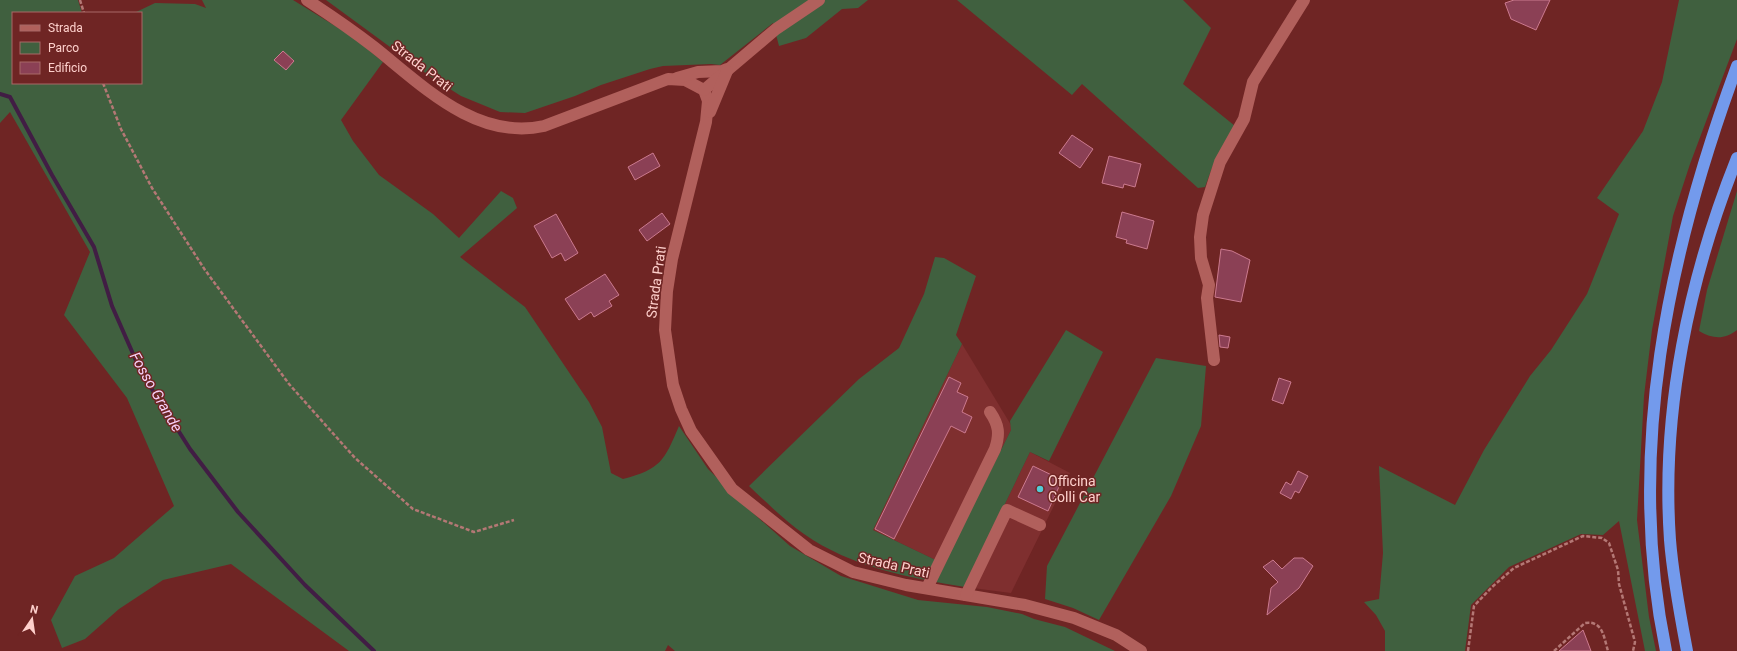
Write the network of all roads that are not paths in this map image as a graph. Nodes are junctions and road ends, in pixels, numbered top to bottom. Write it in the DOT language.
graph roads {
  1 [pos="307,0"];
  2 [pos="818,0"];
  3 [pos="1304,0"];
  4 [pos="1737,66"];
  5 [pos="728,68"];
  6 [pos="677,78"];
  7 [pos="704,90"];
  8 [pos="706,122"];
  9 [pos="1737,158"];
  10 [pos="1214,360"];
  11 [pos="990,412"];
  12 [pos="1040,525"];
  13 [pos="927,588"];
  14 [pos="966,595"];
  15 [pos="1141,651"];
  16 [pos="1666,651"];
  17 [pos="1687,651"];
  1 -- 6 [label="street, Strada Prati"];
  2 -- 5 [label="street"];
  3 -- 10 [label="street"];
  4 -- 16 [label="highway"];
  5 -- 6 [label="street, Strada Prati"];
  5 -- 7 [label="street"];
  5 -- 8 [label="street"];
  6 -- 7 [label="street"];
  7 -- 8 [label="street, Strada Prati"];
  8 -- 13 [label="street, Strada Prati"];
  9 -- 17 [label="highway"];
  11 -- 13 [label="street"];
  12 -- 14 [label="street"];
  13 -- 14 [label="street, Strada Prati"];
  14 -- 15 [label="street, Strada Prati"];
}
